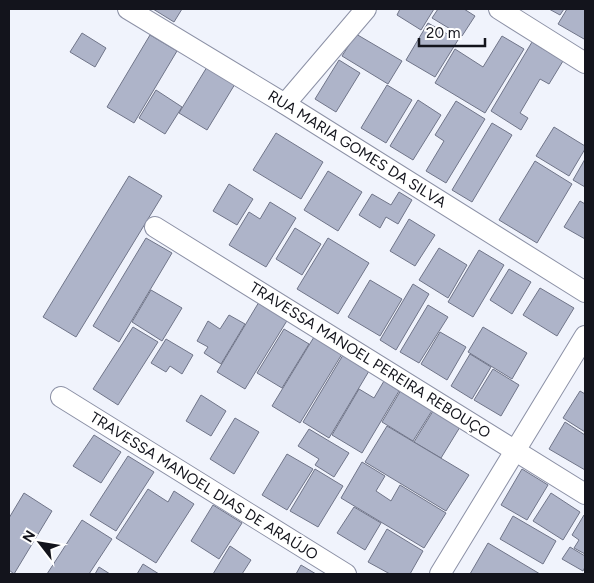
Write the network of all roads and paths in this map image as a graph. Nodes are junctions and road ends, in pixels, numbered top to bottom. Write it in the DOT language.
graph roads {
  1 [pos="128,9"];
  2 [pos="366,9"];
  3 [pos="499,9"];
  4 [pos="585,63"];
  5 [pos="284,104"];
  6 [pos="155,227"];
  7 [pos="585,292"];
  8 [pos="585,336"];
  9 [pos="62,397"];
  10 [pos="516,450"];
  11 [pos="585,494"];
  12 [pos="346,574"];
  13 [pos="440,574"];
  1 -- 5 [label="street, RUA MARIA GOMES DA SILVA"];
  2 -- 5 [label="street"];
  3 -- 4 [label="street"];
  5 -- 7 [label="street, RUA MARIA GOMES DA SILVA"];
  6 -- 10 [label="street, TRAVESSA MANOEL PEREIRA REBOUÇO"];
  8 -- 10 [label="street"];
  9 -- 12 [label="street, TRAVESSA MANOEL DIAS DE ARAÚJO"];
  10 -- 11 [label="street, TRAVESSA MANOEL PEREIRA REBOUÇO"];
  10 -- 13 [label="street"];
}
